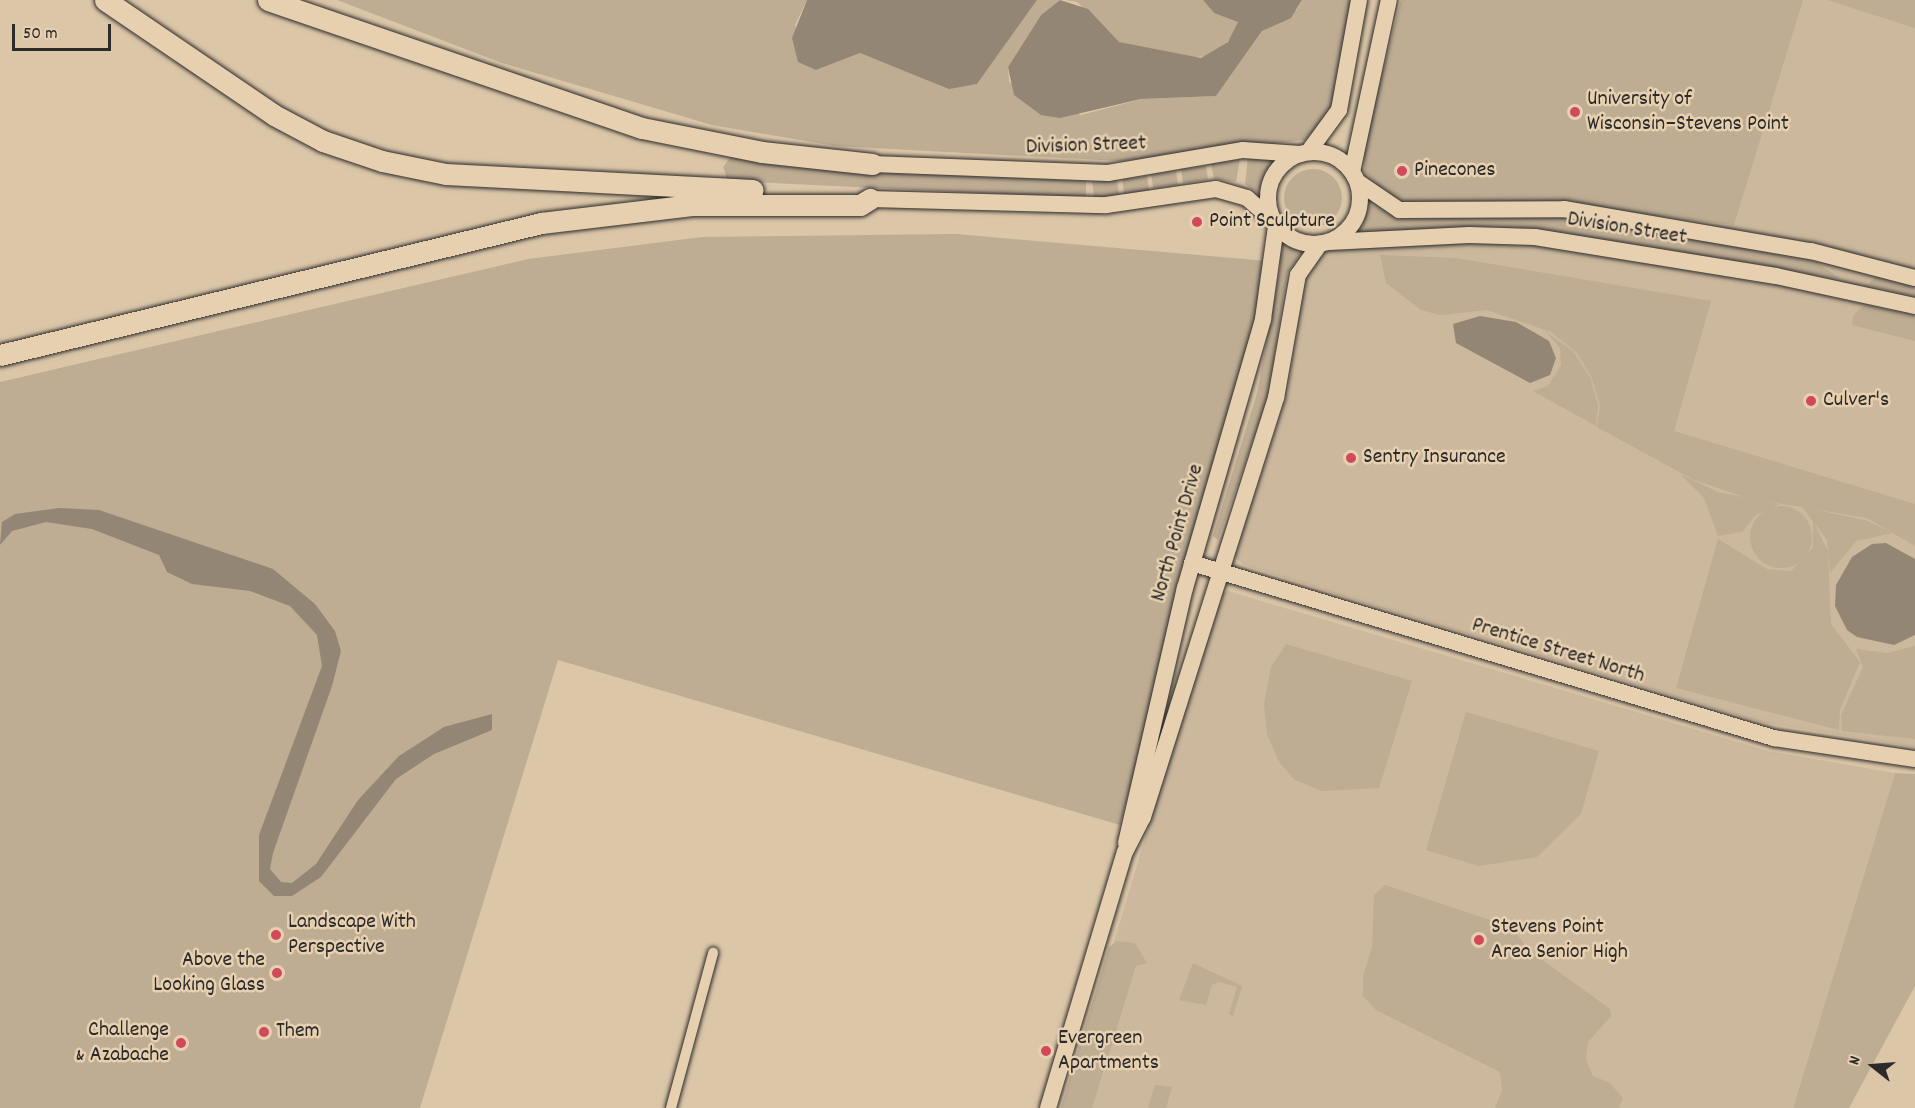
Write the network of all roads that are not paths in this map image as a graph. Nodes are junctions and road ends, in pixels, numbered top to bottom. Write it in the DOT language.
graph roads {
  1 [pos="105,0"];
  2 [pos="1359,0"];
  3 [pos="1389,0"];
  4 [pos="274,1"];
  5 [pos="1304,152"];
  6 [pos="872,164"];
  7 [pos="1355,177"];
  8 [pos="870,199"];
  9 [pos="1273,222"];
  10 [pos="1324,243"];
  11 [pos="1915,278"];
  12 [pos="1915,306"];
  13 [pos="0,354"];
  14 [pos="1192,563"];
  15 [pos="1217,570"];
  16 [pos="1915,759"];
  17 [pos="1125,852"];
  18 [pos="713,953"];
  19 [pos="671,1108"];
  20 [pos="1048,1108"];
  1 -- 8 [label="highway"];
  2 -- 5 [label="street"];
  3 -- 7 [label="street"];
  4 -- 6 [label="highway"];
  5 -- 6 [label="street, Division Street"];
  5 -- 7 [label="street"];
  5 -- 9 [label="street"];
  7 -- 10 [label="street"];
  7 -- 11 [label="street, Division Street"];
  8 -- 9 [label="street"];
  8 -- 13 [label="highway"];
  9 -- 10 [label="street"];
  9 -- 14 [label="street, North Point Drive"];
  10 -- 12 [label="street, Division Street"];
  10 -- 15 [label="street, North Point Drive"];
  14 -- 15 [label="street, Prentice Street North"];
  14 -- 17 [label="street, North Point Drive"];
  15 -- 16 [label="street, Prentice Street North"];
  15 -- 17 [label="street, North Point Drive"];
  17 -- 20 [label="street, North Point Drive"];
  18 -- 19 [label="street"];
}
